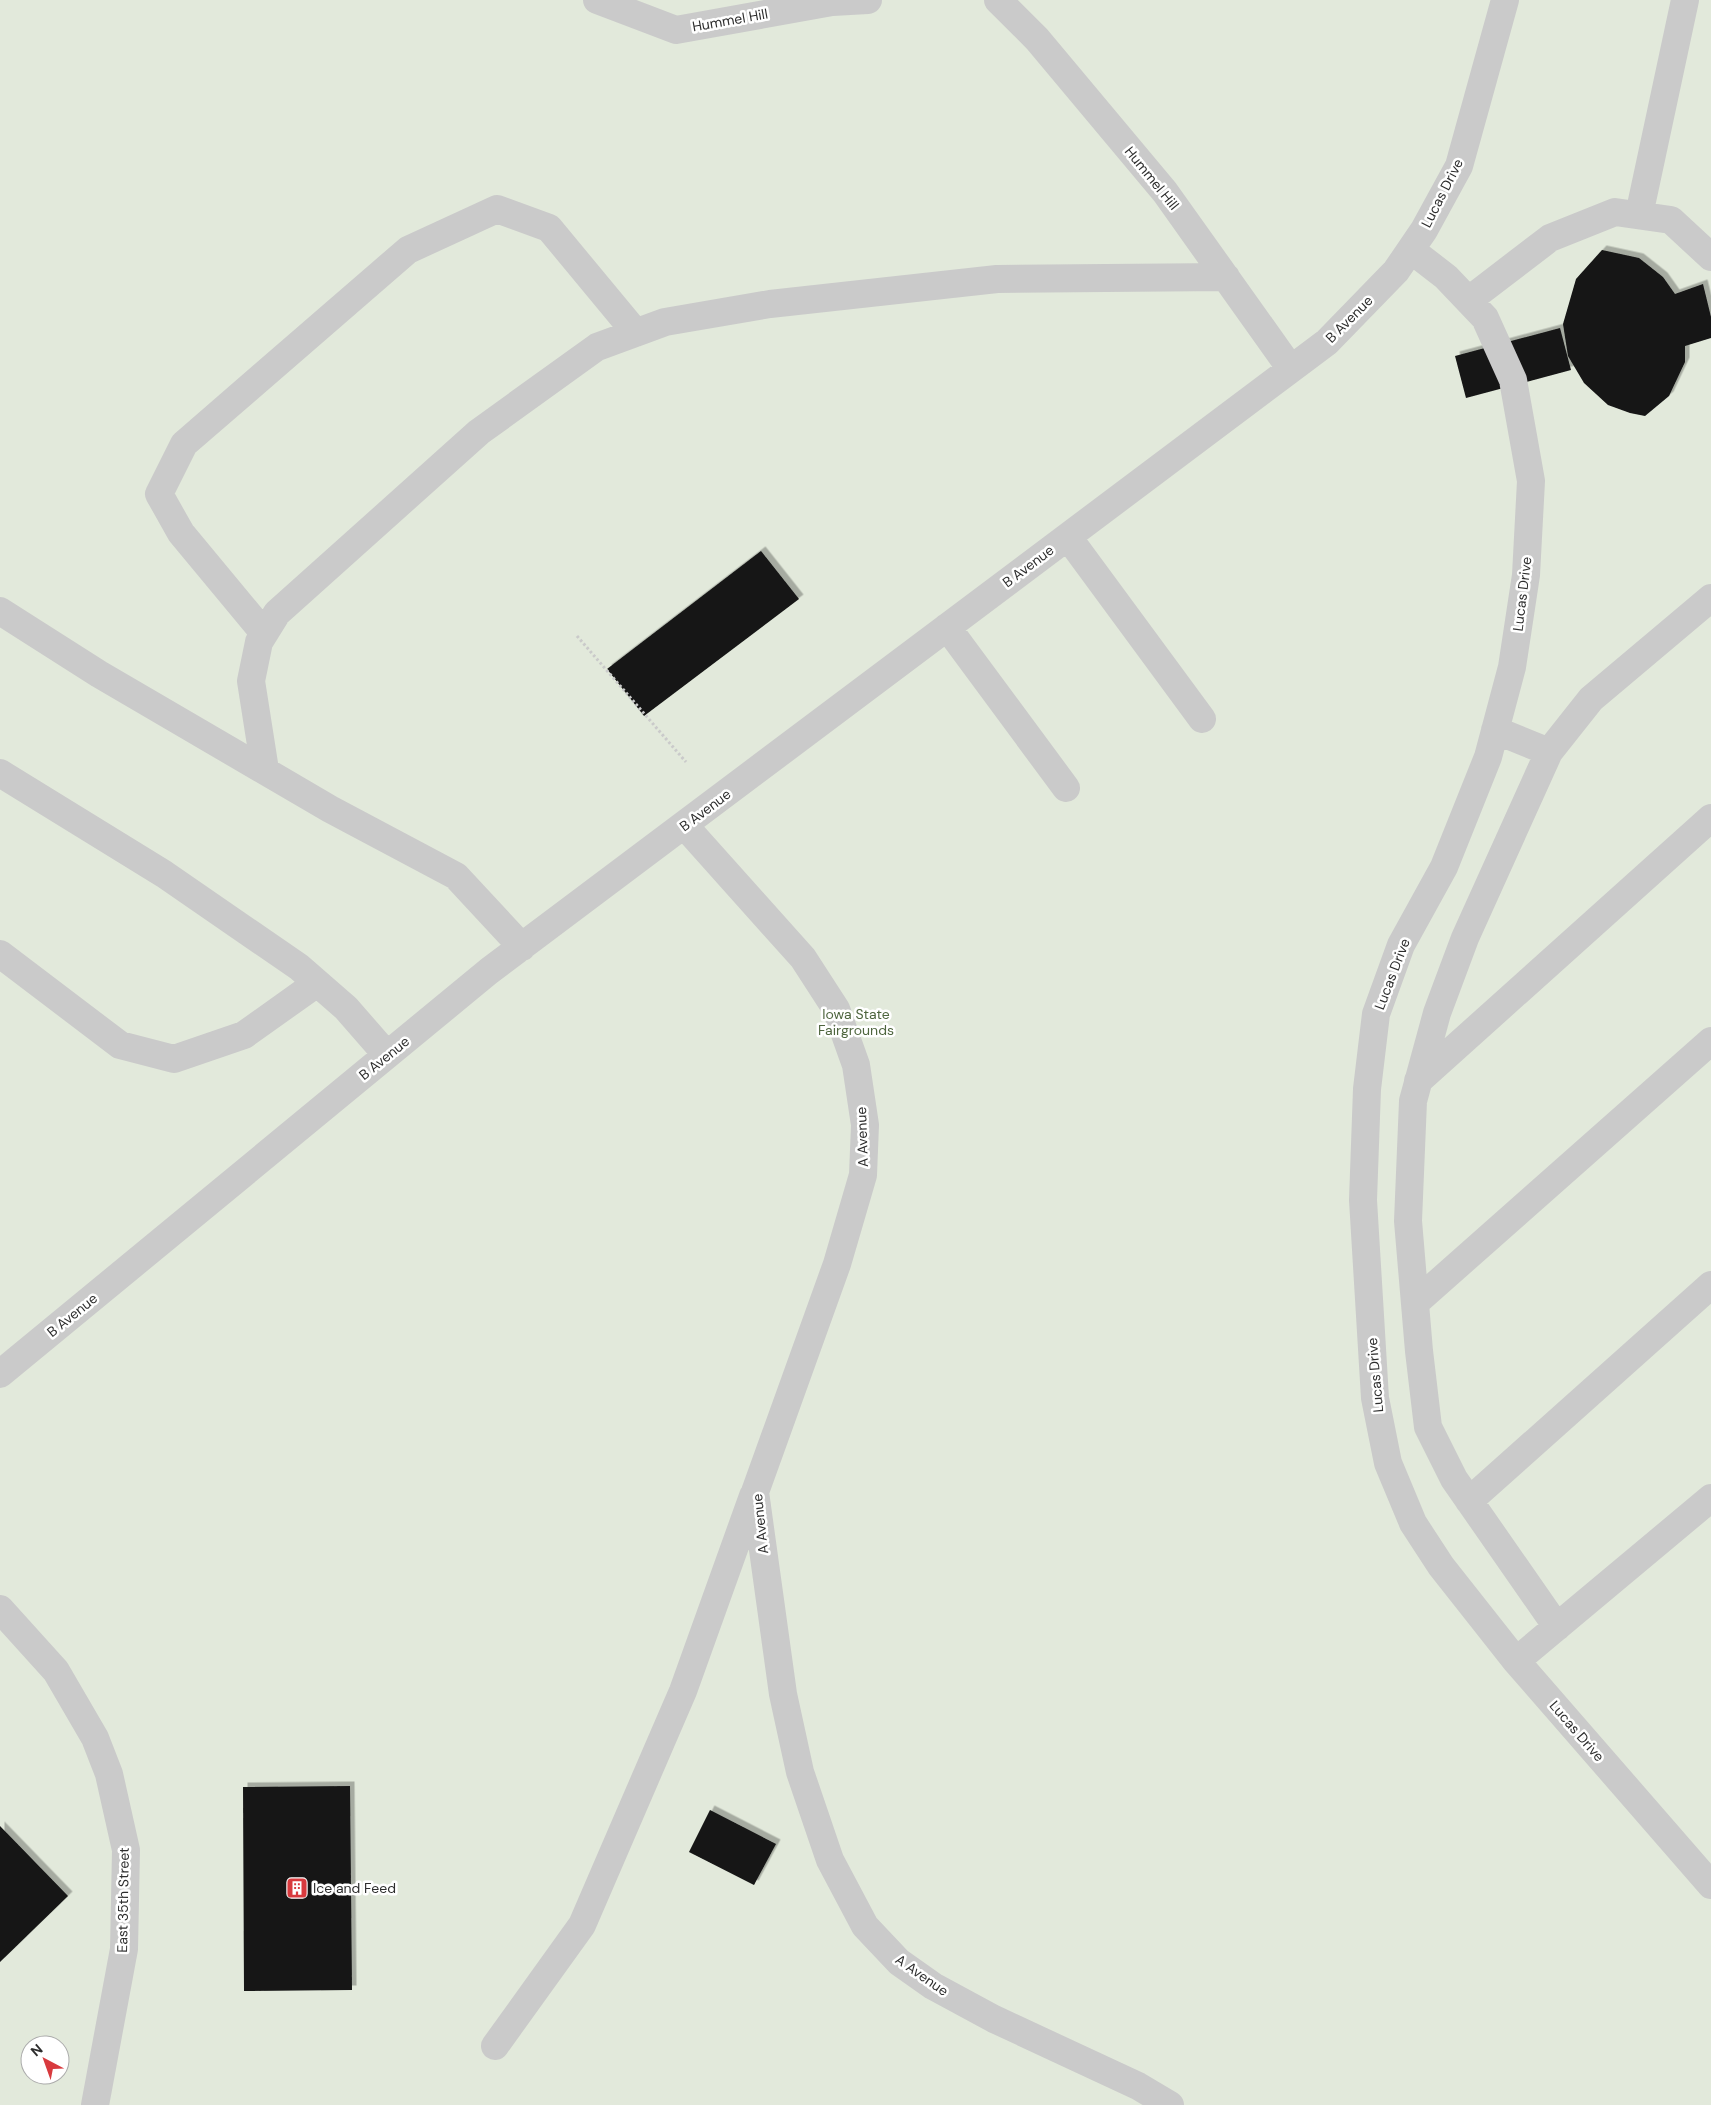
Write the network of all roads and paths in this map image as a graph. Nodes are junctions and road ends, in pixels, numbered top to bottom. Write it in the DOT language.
graph roads {
  1 [pos="597,0"];
  2 [pos="868,0"];
  3 [pos="998,0"];
  4 [pos="1505,0"];
  5 [pos="1685,0"];
  6 [pos="1639,215"];
  7 [pos="1411,250"];
  8 [pos="1711,257"];
  9 [pos="1226,277"];
  10 [pos="1469,300"];
  11 [pos="636,333"];
  12 [pos="1292,369"];
  13 [pos="1068,537"];
  14 [pos="1711,598"];
  15 [pos="0,611"];
  16 [pos="948,628"];
  17 [pos="264,633"];
  18 [pos="577,636"];
  19 [pos="1202,719"];
  20 [pos="1495,730"];
  21 [pos="1549,752"];
  22 [pos="686,762"];
  23 [pos="265,770"];
  24 [pos="0,774"];
  25 [pos="1066,788"];
  26 [pos="1711,818"];
  27 [pos="684,825"];
  28 [pos="522,947"];
  29 [pos="0,954"];
  30 [pos="318,983"];
  31 [pos="1711,1041"];
  32 [pos="387,1055"];
  33 [pos="1418,1081"];
  34 [pos="1711,1285"];
  35 [pos="1415,1303"];
  36 [pos="0,1374"];
  37 [pos="755,1492"];
  38 [pos="1711,1498"];
  39 [pos="1469,1500"];
  40 [pos="0,1609"];
  41 [pos="1557,1627"];
  42 [pos="1516,1661"];
  43 [pos="1711,1885"];
  44 [pos="495,2046"];
  45 [pos="95,2105"];
  46 [pos="1170,2105"];
  1 -- 2 [label="lane, Hummel Hill"];
  3 -- 9 [label="lane, Hummel Hill"];
  4 -- 7 [label="lane, Lucas Drive"];
  5 -- 6 [label="lane"];
  6 -- 8 [label="lane"];
  6 -- 10 [label="lane"];
  7 -- 10 [label="lane, Lucas Drive"];
  7 -- 12 [label="lane, B Avenue"];
  9 -- 11 [label="lane"];
  9 -- 12 [label="lane, Hummel Hill"];
  10 -- 20 [label="lane, Lucas Drive"];
  11 -- 17 [label="lane"];
  11 -- 17 [label="lane"];
  12 -- 13 [label="lane, B Avenue"];
  13 -- 16 [label="lane, B Avenue"];
  13 -- 19 [label="lane"];
  14 -- 21 [label="lane"];
  15 -- 23 [label="lane"];
  16 -- 25 [label="lane"];
  16 -- 27 [label="lane, B Avenue"];
  17 -- 23 [label="lane"];
  18 -- 22 [label="path"];
  20 -- 21 [label="lane"];
  20 -- 42 [label="lane, Lucas Drive"];
  21 -- 33 [label="lane"];
  23 -- 28 [label="lane"];
  24 -- 30 [label="lane"];
  26 -- 33 [label="lane"];
  27 -- 28 [label="lane, B Avenue"];
  27 -- 37 [label="lane, A Avenue"];
  28 -- 32 [label="lane, B Avenue"];
  29 -- 30 [label="lane"];
  30 -- 32 [label="lane"];
  31 -- 35 [label="lane"];
  32 -- 36 [label="lane, B Avenue"];
  33 -- 35 [label="lane"];
  34 -- 39 [label="lane"];
  35 -- 39 [label="lane"];
  37 -- 44 [label="lane"];
  37 -- 46 [label="lane, A Avenue"];
  38 -- 41 [label="lane"];
  39 -- 41 [label="lane"];
  40 -- 45 [label="lane, East 35th Street"];
  41 -- 42 [label="lane"];
  42 -- 43 [label="lane, Lucas Drive"];
}
